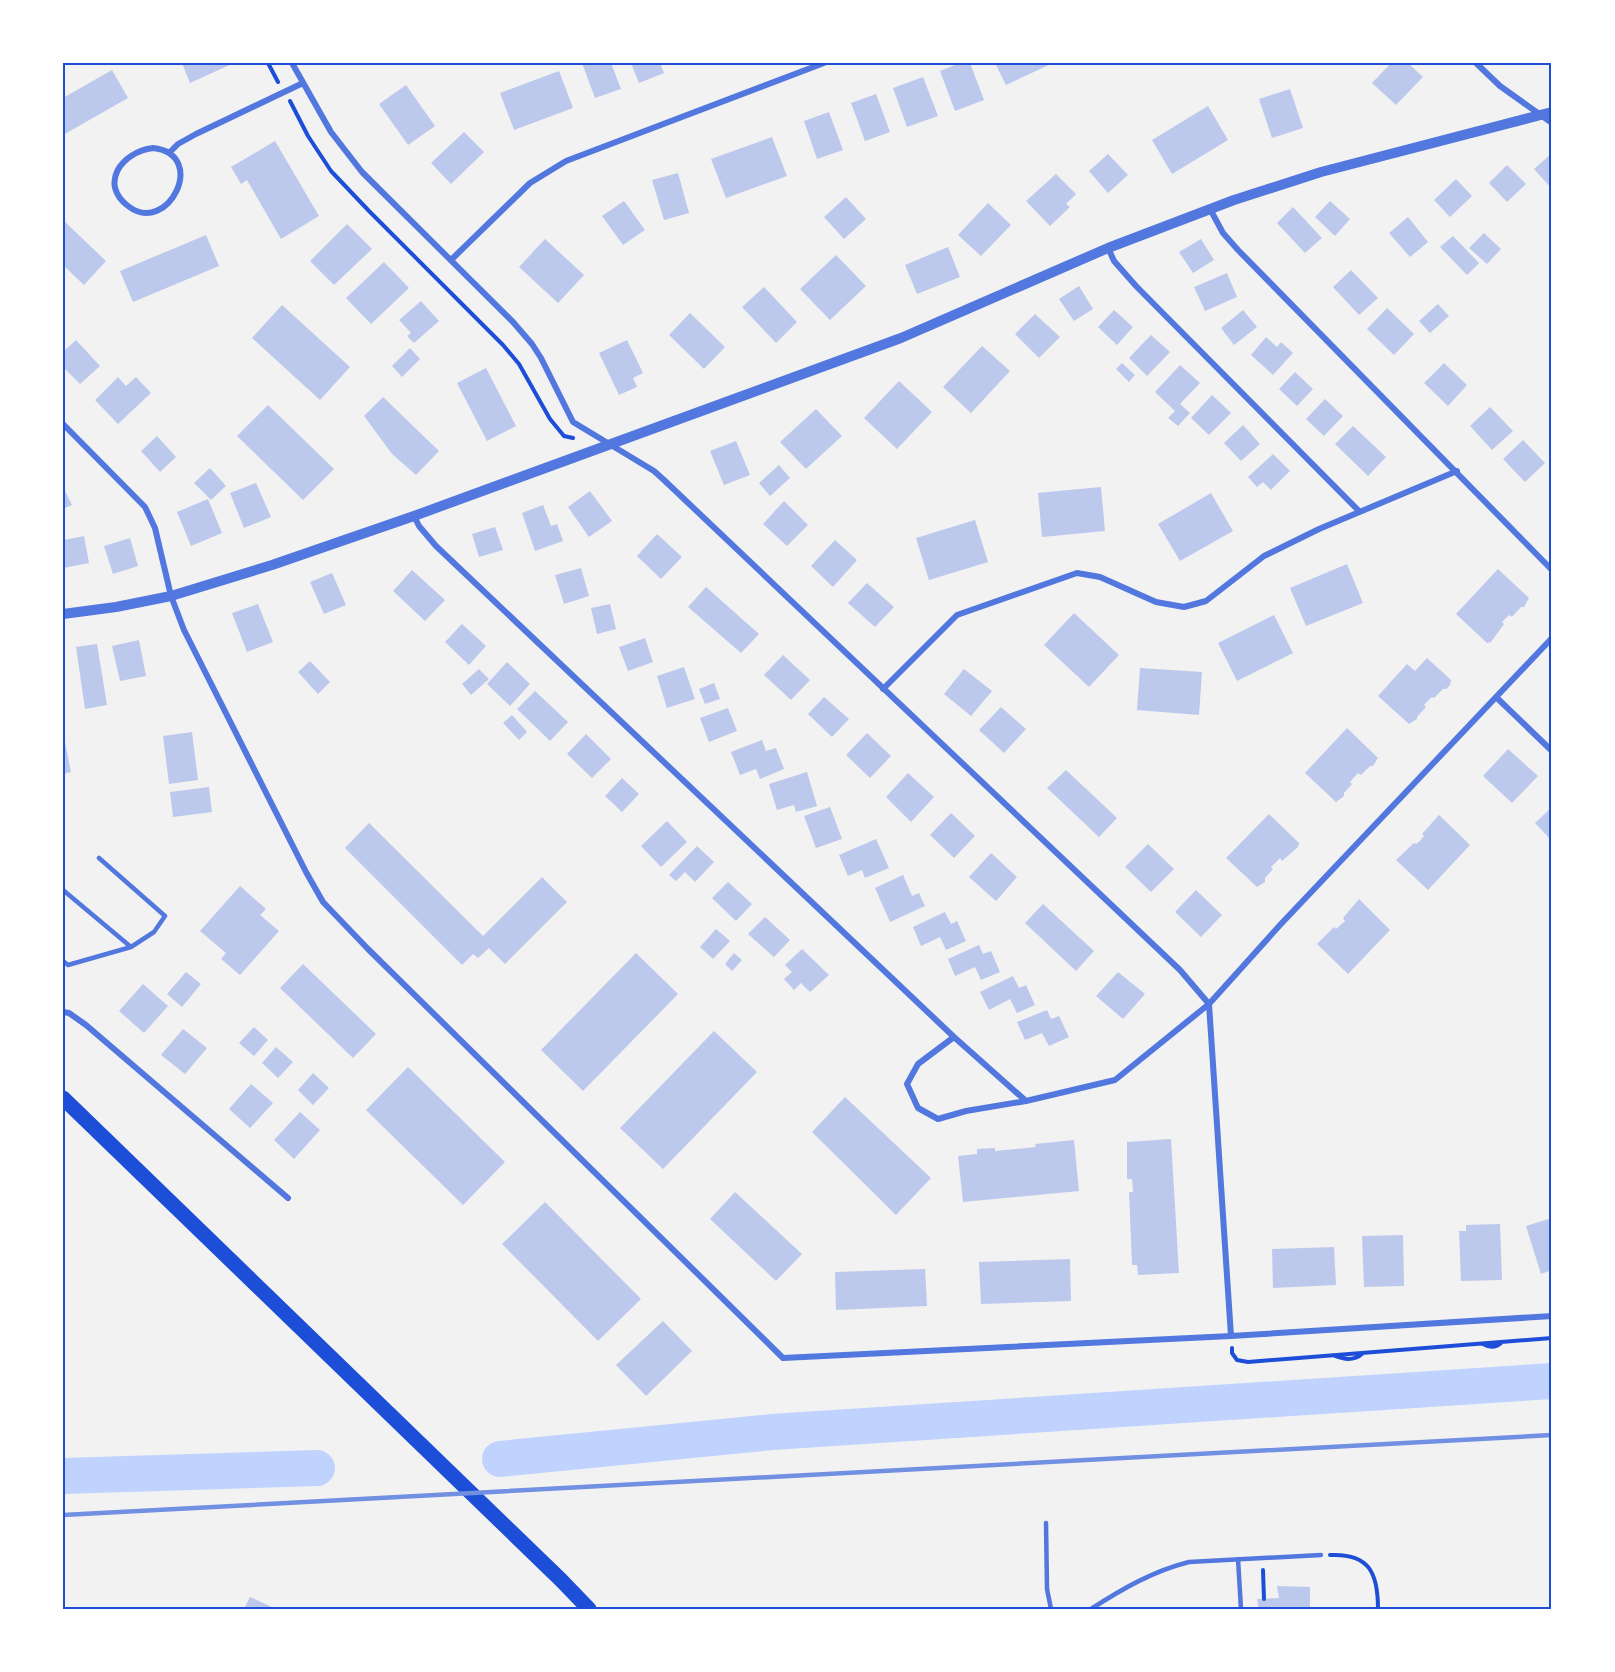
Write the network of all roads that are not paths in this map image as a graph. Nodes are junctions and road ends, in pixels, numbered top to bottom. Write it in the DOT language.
graph roads {
  1 [pos="292,63"];
  2 [pos="824,63"];
  3 [pos="1476,63"];
  4 [pos="303,83"];
  5 [pos="1552,112"];
  6 [pos="1541,114"];
  7 [pos="1552,123"];
  8 [pos="169,153"];
  9 [pos="1210,209"];
  10 [pos="1108,248"];
  11 [pos="451,260"];
  12 [pos="63,424"];
  13 [pos="609,444"];
  14 [pos="1457,471"];
  15 [pos="1359,512"];
  16 [pos="414,516"];
  17 [pos="1552,570"];
  18 [pos="171,596"];
  19 [pos="63,614"];
  20 [pos="1552,638"];
  21 [pos="884,689"];
  22 [pos="1496,697"];
  23 [pos="1552,751"];
  24 [pos="99,858"];
  25 [pos="63,890"];
  26 [pos="131,947"];
  27 [pos="63,961"];
  28 [pos="1209,1004"];
  29 [pos="63,1012"];
  30 [pos="954,1037"];
  31 [pos="63,1098"];
  32 [pos="1026,1101"];
  33 [pos="288,1198"];
  34 [pos="1552,1316"];
  35 [pos="1231,1336"];
  36 [pos="1046,1523"];
  37 [pos="1321,1555"];
  38 [pos="1238,1559"];
  39 [pos="561,1580"];
  40 [pos="589,1609"];
  41 [pos="597,1609"];
  42 [pos="1051,1609"];
  43 [pos="1091,1609"];
  44 [pos="1241,1609"];
  1 -- 4 [label="street"];
  2 -- 11 [label="street"];
  3 -- 6 [label="street"];
  4 -- 8 [label="street"];
  4 -- 11 [label="street"];
  5 -- 6 [label="street"];
  6 -- 7 [label="street"];
  6 -- 9 [label="street"];
  8 -- 8 [label="street"];
  9 -- 10 [label="street"];
  9 -- 14 [label="street"];
  10 -- 13 [label="street"];
  10 -- 15 [label="street"];
  11 -- 13 [label="street"];
  12 -- 18 [label="street"];
  13 -- 16 [label="street"];
  13 -- 21 [label="street"];
  14 -- 15 [label="street"];
  14 -- 17 [label="street"];
  15 -- 21 [label="street"];
  16 -- 18 [label="street"];
  16 -- 30 [label="street"];
  18 -- 19 [label="street"];
  18 -- 35 [label="street"];
  20 -- 22 [label="street"];
  21 -- 28 [label="street"];
  22 -- 23 [label="street"];
  22 -- 28 [label="street"];
  24 -- 26 [label="lane"];
  25 -- 26 [label="lane"];
  26 -- 27 [label="lane"];
  28 -- 32 [label="street"];
  28 -- 35 [label="street"];
  29 -- 33 [label="street"];
  30 -- 32 [label="street"];
  30 -- 32 [label="street"];
  31 -- 39 [label="main road"];
  34 -- 35 [label="street"];
  36 -- 42 [label="lane"];
  37 -- 38 [label="lane"];
  38 -- 43 [label="lane"];
  38 -- 44 [label="lane"];
  39 -- 40 [label="main road"];
  39 -- 41 [label="main road"];
}
